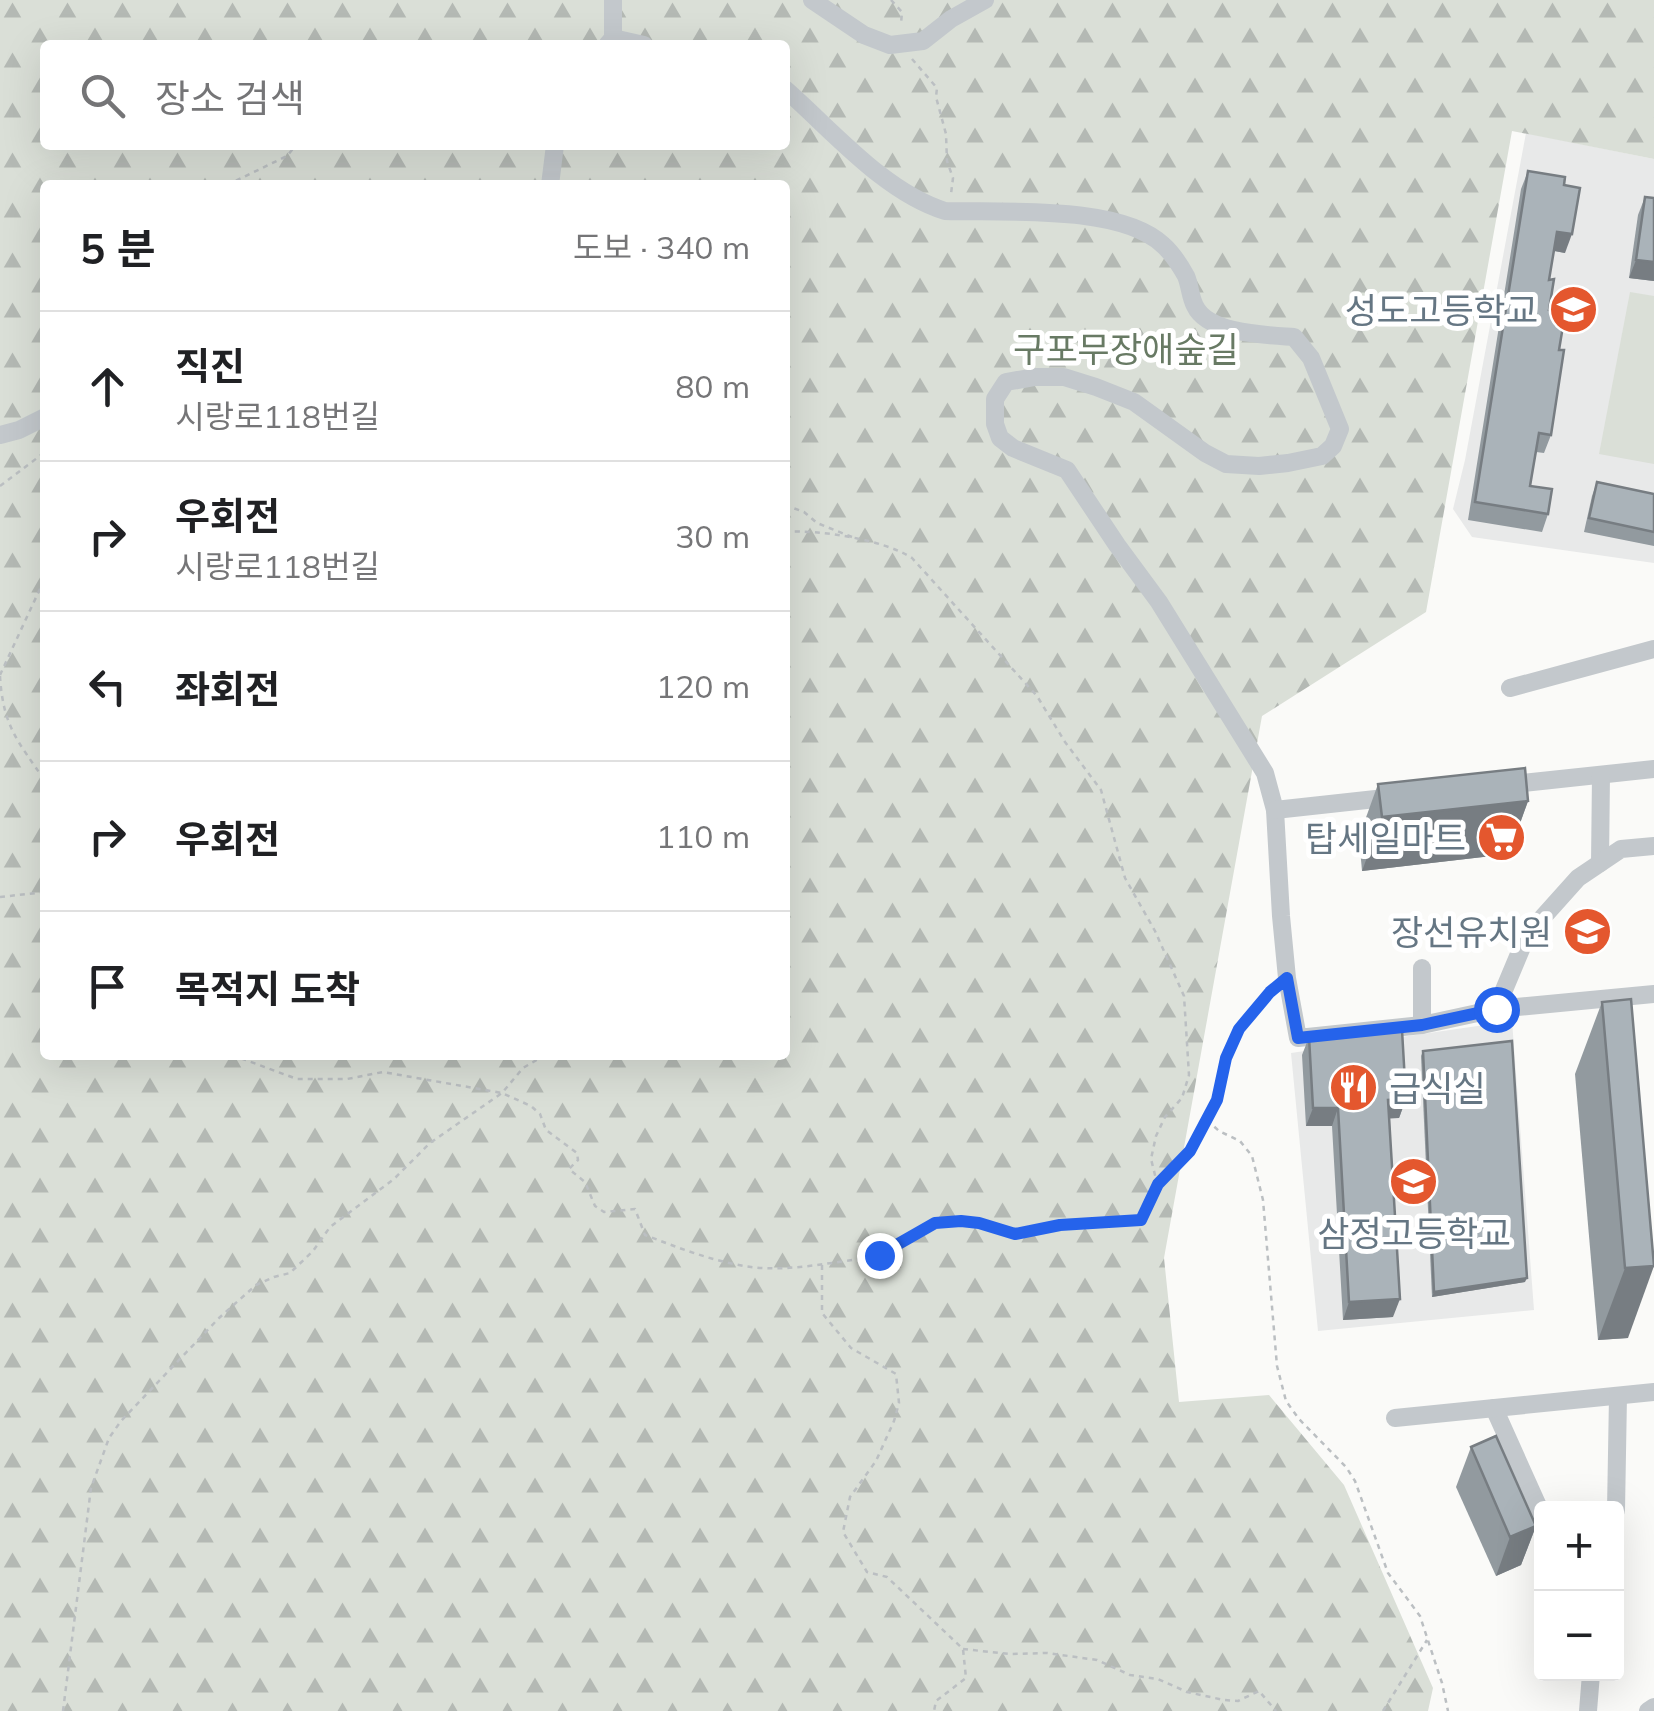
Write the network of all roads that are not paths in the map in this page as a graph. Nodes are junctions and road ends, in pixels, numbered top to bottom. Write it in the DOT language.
graph roads {
  1 [pos="614,0"];
  2 [pos="812,0"];
  3 [pos="985,0"];
  4 [pos="610,40"];
  5 [pos="790,94"];
  6 [pos="554,150"];
  7 [pos="551,180"];
  8 [pos="40,420"];
  9 [pos="0,435"];
  10 [pos="1654,649"];
  11 [pos="1510,688"];
  12 [pos="1654,769"];
  13 [pos="1601,775"];
  14 [pos="1482,788"];
  15 [pos="1407,796"];
  16 [pos="1275,810"];
  17 [pos="1654,846"];
  18 [pos="1600,863"];
  19 [pos="1422,968"];
  20 [pos="1654,994"];
  21 [pos="1496,1009"];
  22 [pos="1422,1025"];
  23 [pos="1654,1392"];
  24 [pos="1618,1396"];
  25 [pos="1494,1408"];
  26 [pos="1395,1418"];
  27 [pos="1536,1501"];
  28 [pos="1616,1501"];
  29 [pos="1590,1681"];
  30 [pos="1588,1711"];
  1 -- 4 [label="street"];
  2 -- 3 [label="street"];
  5 -- 16 [label="street"];
  6 -- 7 [label="street"];
  8 -- 9 [label="street"];
  10 -- 11 [label="street"];
  12 -- 13 [label="street"];
  13 -- 14 [label="street"];
  13 -- 18 [label="street"];
  15 -- 16 [label="street"];
  16 -- 22 [label="street"];
  17 -- 18 [label="street"];
  18 -- 21 [label="street"];
  19 -- 22 [label="street"];
  20 -- 21 [label="street"];
  21 -- 22 [label="street"];
  23 -- 24 [label="street"];
  24 -- 25 [label="street"];
  24 -- 28 [label="street"];
  25 -- 26 [label="street"];
  25 -- 27 [label="street"];
  29 -- 30 [label="street"];
}
